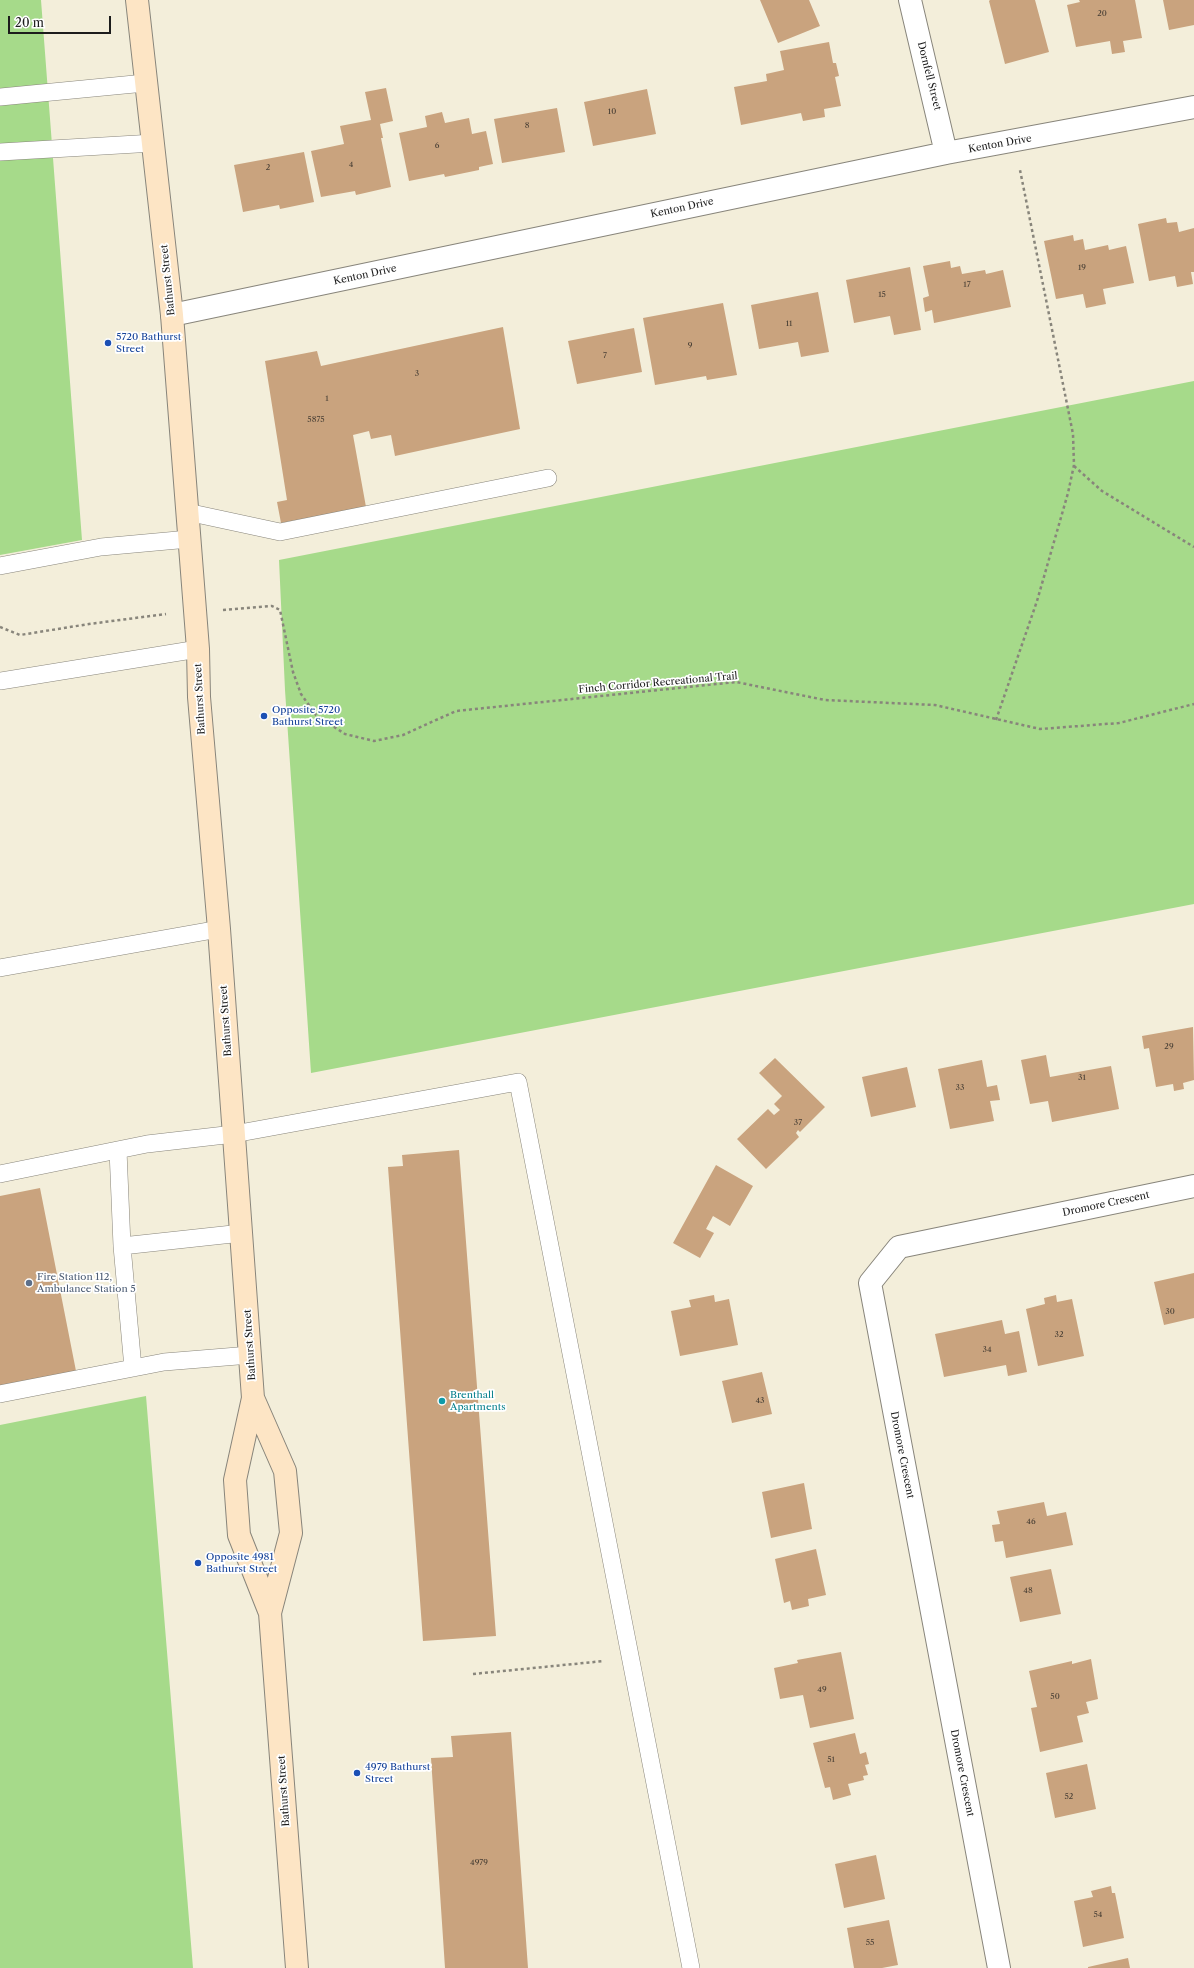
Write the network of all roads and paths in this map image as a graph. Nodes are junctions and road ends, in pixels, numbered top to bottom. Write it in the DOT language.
graph roads {
  1 [pos="137,0"];
  2 [pos="910,0"];
  3 [pos="145,83"];
  4 [pos="0,97"];
  5 [pos="1194,107"];
  6 [pos="1014,142"];
  7 [pos="154,144"];
  8 [pos="0,152"];
  9 [pos="946,153"];
  10 [pos="172,315"];
  11 [pos="1074,466"];
  12 [pos="548,478"];
  13 [pos="187,512"];
  14 [pos="189,539"];
  15 [pos="1194,547"];
  16 [pos="0,566"];
  17 [pos="232,609"];
  18 [pos="149,616"];
  19 [pos="0,627"];
  20 [pos="198,649"];
  21 [pos="0,681"];
  22 [pos="1194,704"];
  23 [pos="996,720"];
  24 [pos="219,929"];
  25 [pos="0,968"];
  26 [pos="234,1134"];
  27 [pos="118,1150"];
  28 [pos="0,1174"];
  29 [pos="1194,1186"];
  30 [pos="242,1232"];
  31 [pos="122,1246"];
  32 [pos="250,1355"];
  33 [pos="133,1368"];
  34 [pos="0,1394"];
  35 [pos="254,1398"];
  36 [pos="270,1614"];
  37 [pos="631,1659"];
  38 [pos="473,1674"];
  39 [pos="297,1968"];
  40 [pos="691,1968"];
  41 [pos="999,1968"];
  1 -- 3 [label="main road, Bathurst Street"];
  2 -- 9 [label="street, Dornfell Street"];
  3 -- 4 [label="lane"];
  3 -- 7 [label="main road, Bathurst Street"];
  5 -- 6 [label="street, Kenton Drive"];
  6 -- 9 [label="street, Kenton Drive"];
  6 -- 11 [label="path"];
  7 -- 8 [label="lane"];
  7 -- 10 [label="main road, Bathurst Street"];
  9 -- 10 [label="street, Kenton Drive"];
  10 -- 13 [label="main road, Bathurst Street"];
  11 -- 15 [label="path"];
  11 -- 23 [label="path"];
  12 -- 13 [label="lane"];
  13 -- 14 [label="main road, Bathurst Street"];
  14 -- 16 [label="lane"];
  14 -- 20 [label="main road, Bathurst Street"];
  17 -- 23 [label="path, Finch Corridor Recreational Trail"];
  18 -- 19 [label="path"];
  20 -- 21 [label="lane"];
  20 -- 24 [label="main road, Bathurst Street"];
  22 -- 23 [label="path, Finch Corridor Recreational Trail"];
  24 -- 25 [label="lane"];
  24 -- 26 [label="main road, Bathurst Street"];
  26 -- 27 [label="lane"];
  26 -- 30 [label="main road, Bathurst Street"];
  26 -- 37 [label="lane"];
  27 -- 28 [label="lane"];
  27 -- 31 [label="lane"];
  29 -- 41 [label="street, Dromore Crescent"];
  30 -- 31 [label="lane"];
  30 -- 32 [label="main road, Bathurst Street"];
  31 -- 33 [label="lane"];
  32 -- 33 [label="lane"];
  32 -- 35 [label="main road, Bathurst Street"];
  33 -- 34 [label="lane"];
  35 -- 36 [label="main road, Bathurst Street"];
  35 -- 36 [label="main road, Bathurst Street"];
  36 -- 39 [label="main road, Bathurst Street"];
  37 -- 38 [label="path"];
  37 -- 40 [label="lane"];
}
